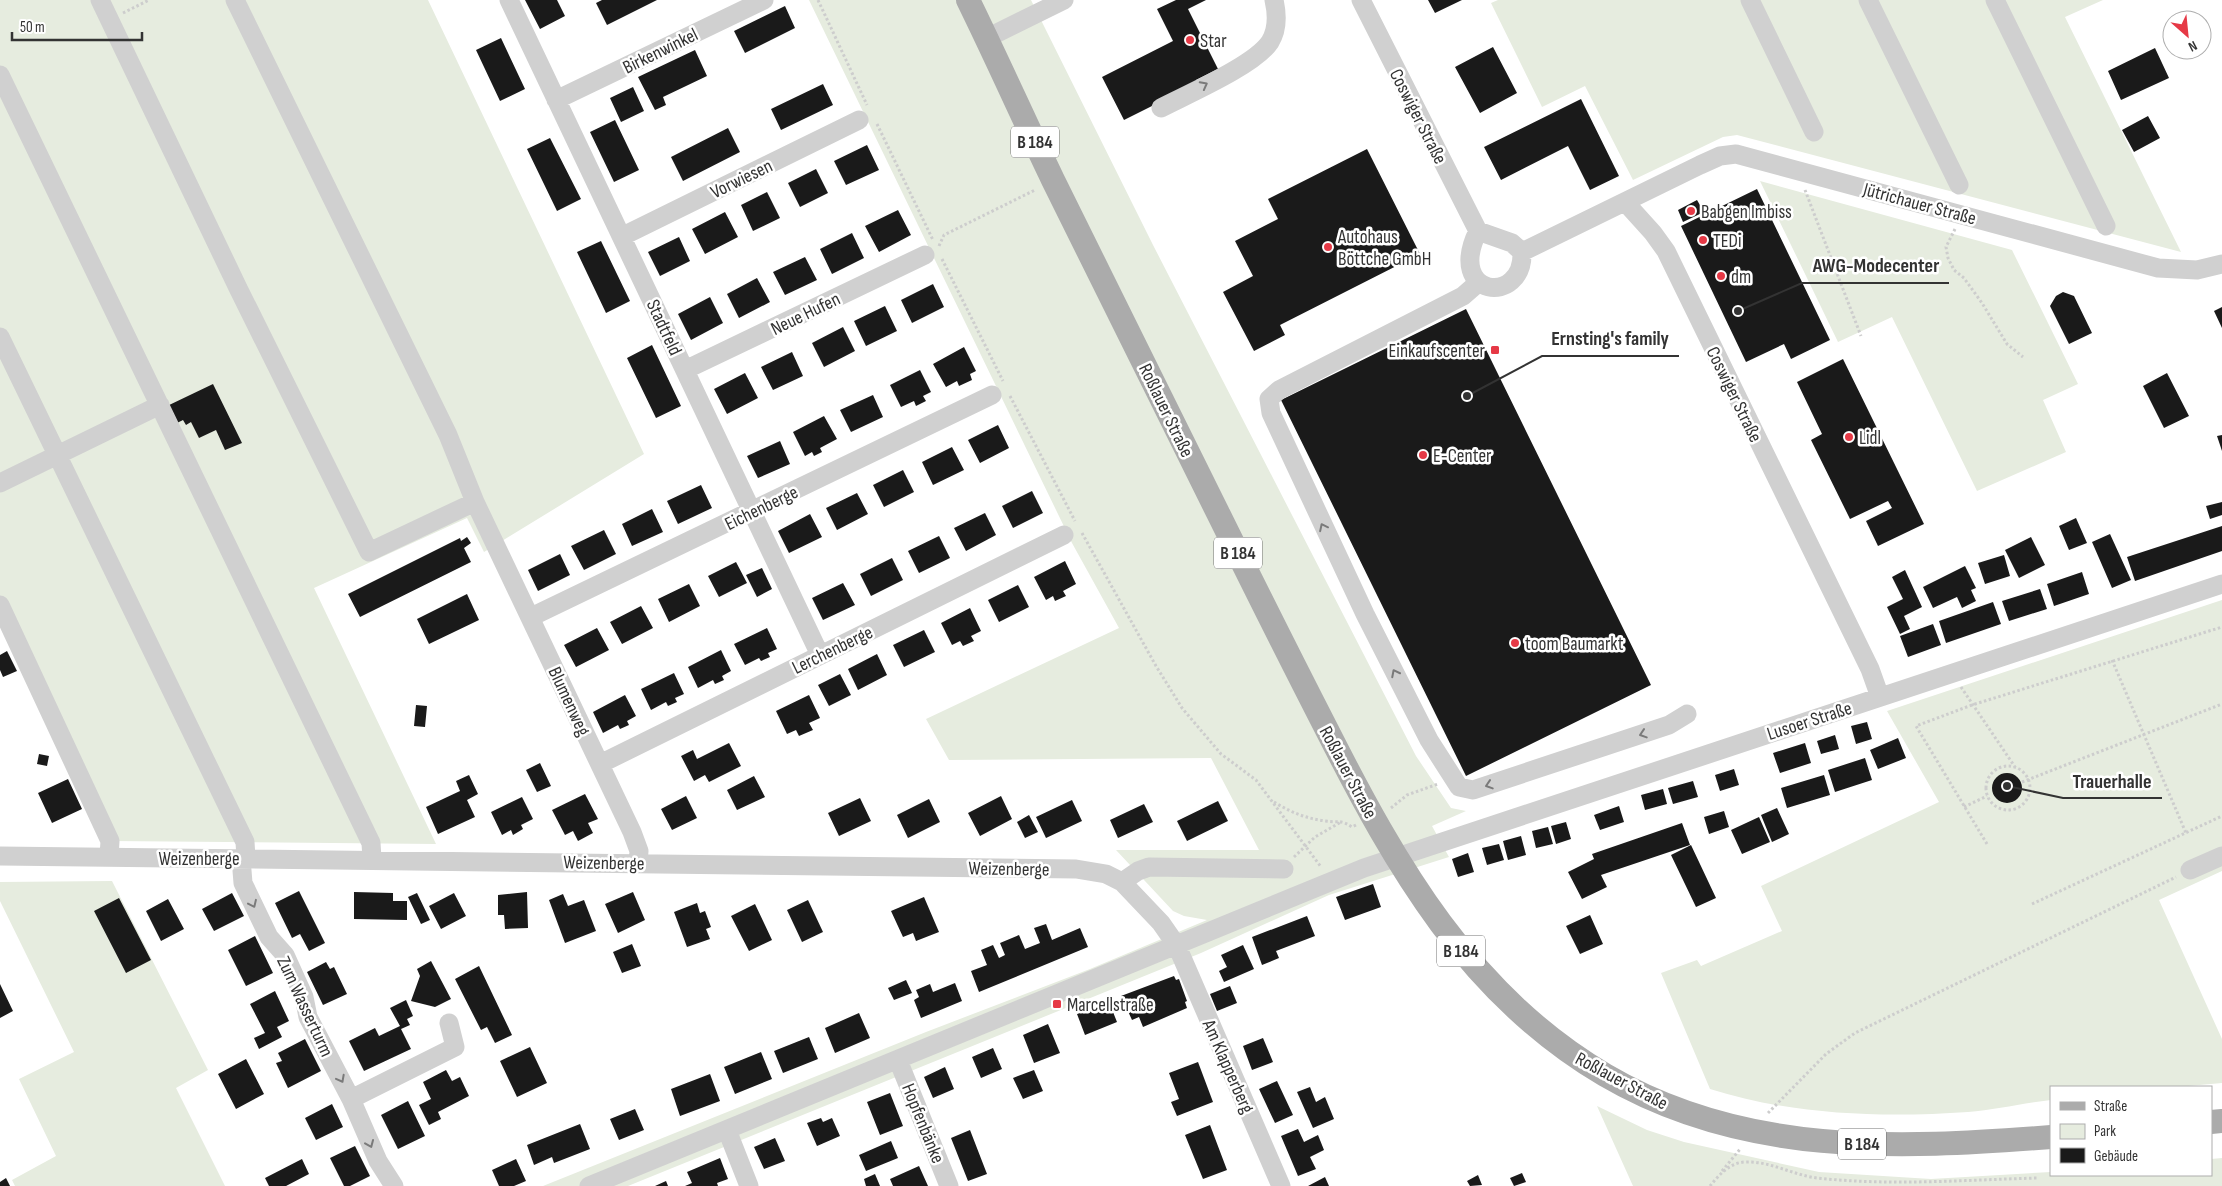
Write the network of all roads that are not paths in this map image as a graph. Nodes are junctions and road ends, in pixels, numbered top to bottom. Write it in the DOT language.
graph roads {
  1 [pos="100,0"];
  2 [pos="235,0"];
  3 [pos="509,0"];
  4 [pos="764,0"];
  5 [pos="968,0"];
  6 [pos="1064,0"];
  7 [pos="1274,0"];
  8 [pos="1361,0"];
  9 [pos="1750,0"];
  10 [pos="1868,0"];
  11 [pos="1995,0"];
  12 [pos="987,38"];
  13 [pos="0,75"];
  14 [pos="556,100"];
  15 [pos="1161,108"];
  16 [pos="869,119"];
  17 [pos="1814,132"];
  18 [pos="1959,185"];
  19 [pos="1625,202"];
  20 [pos="2106,226"];
  21 [pos="1478,231"];
  22 [pos="623,236"];
  23 [pos="1522,252"];
  24 [pos="931,253"];
  25 [pos="2222,264"];
  26 [pos="1479,282"];
  27 [pos="0,336"];
  28 [pos="686,370"];
  29 [pos="992,395"];
  30 [pos="160,405"];
  31 [pos="57,455"];
  32 [pos="0,483"];
  33 [pos="475,502"];
  34 [pos="750,512"];
  35 [pos="1064,535"];
  36 [pos="2222,584"];
  37 [pos="0,605"];
  38 [pos="531,617"];
  39 [pos="820,654"];
  40 [pos="1880,697"];
  41 [pos="1687,714"];
  42 [pos="600,764"];
  43 [pos="0,856"];
  44 [pos="2222,856"];
  45 [pos="109,857"];
  46 [pos="244,858"];
  47 [pos="1396,858"];
  48 [pos="372,859"];
  49 [pos="638,863"];
  50 [pos="1284,868"];
  51 [pos="2190,870"];
  52 [pos="1122,882"];
  53 [pos="1177,946"];
  54 [pos="450,1023"];
  55 [pos="898,1060"];
  56 [pos="351,1099"];
  57 [pos="727,1130"];
  58 [pos="2050,1137"];
  59 [pos="394,1186"];
  60 [pos="589,1186"];
  61 [pos="749,1186"];
  62 [pos="949,1186"];
  63 [pos="1281,1186"];
  1 -- 33 [label="street"];
  2 -- 33 [label="street, Blumenweg"];
  3 -- 14 [label="street, Stadtfeld"];
  4 -- 14 [label="street, Birkenwinkel"];
  5 -- 12 [label="main road, Roßlauer Straße / B 184"];
  6 -- 12 [label="street"];
  15 -- 7 [label="street, one-way"];
  8 -- 21 [label="street, Coswiger Straße"];
  9 -- 17 [label="street"];
  10 -- 18 [label="street"];
  11 -- 20 [label="street"];
  12 -- 47 [label="main road, Roßlauer Straße / B 184"];
  13 -- 30 [label="street"];
  14 -- 22 [label="street, Stadtfeld"];
  16 -- 22 [label="street, Vorwiesen"];
  19 -- 23 [label="street"];
  19 -- 25 [label="street, Jütrichauer Straße"];
  19 -- 40 [label="street, Coswiger Straße"];
  21 -- 23 [label="street"];
  21 -- 26 [label="street"];
  22 -- 28 [label="street, Stadtfeld"];
  23 -- 26 [label="street"];
  24 -- 28 [label="street, Neue Hufen"];
  41 -- 26 [label="street, one-way"];
  27 -- 31 [label="street, Zum Wasserturm"];
  28 -- 34 [label="street, Stadtfeld"];
  29 -- 34 [label="street, Eichenberge"];
  30 -- 31 [label="street"];
  30 -- 48 [label="street"];
  31 -- 32 [label="street"];
  31 -- 46 [label="street, Zum Wasserturm"];
  33 -- 38 [label="street, Blumenweg"];
  34 -- 38 [label="street, Eichenberge"];
  34 -- 39 [label="street, Stadtfeld"];
  35 -- 39 [label="street, Lerchenberge"];
  36 -- 40 [label="street, Lusoer Straße"];
  37 -- 45 [label="street"];
  38 -- 42 [label="street, Blumenweg"];
  39 -- 42 [label="street, Lerchenberge"];
  40 -- 47 [label="street, Lusoer Straße"];
  42 -- 49 [label="street, Blumenweg"];
  43 -- 45 [label="street, Weizenberge"];
  44 -- 51 [label="street"];
  45 -- 46 [label="street, Weizenberge"];
  46 -- 48 [label="street, Weizenberge"];
  46 -- 56 [label="street, Zum Wasserturm, one-way"];
  47 -- 53 [label="street"];
  47 -- 58 [label="main road, Roßlauer Straße / B 184"];
  48 -- 49 [label="street, Weizenberge"];
  49 -- 52 [label="street, Weizenberge"];
  50 -- 52 [label="street"];
  52 -- 53 [label="street, Weizenberge"];
  53 -- 55 [label="street"];
  53 -- 63 [label="street, Am Klapperberg"];
  54 -- 56 [label="street"];
  55 -- 57 [label="street"];
  55 -- 62 [label="street, Hopfenbänke"];
  56 -- 59 [label="street, Zum Wasserturm, one-way"];
  57 -- 60 [label="street"];
  57 -- 61 [label="street"];
}
